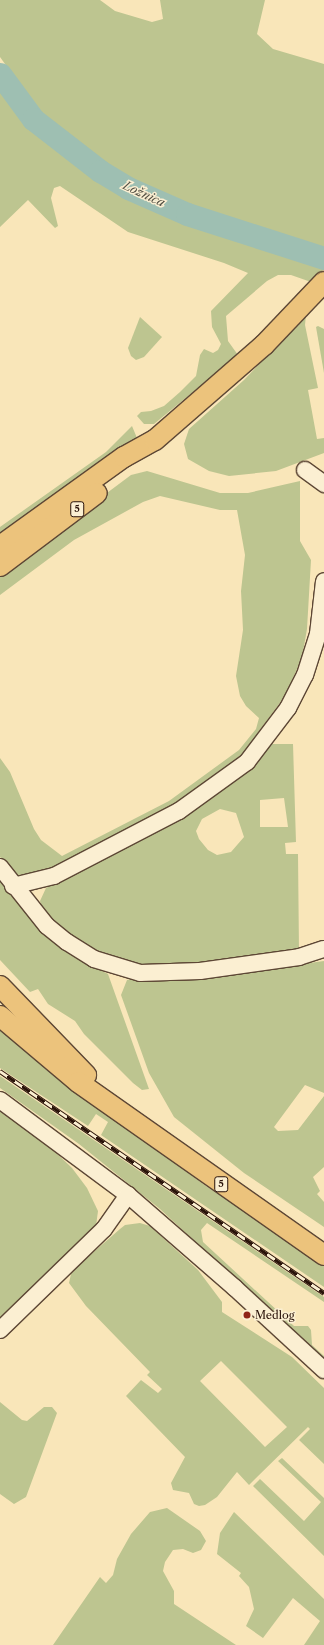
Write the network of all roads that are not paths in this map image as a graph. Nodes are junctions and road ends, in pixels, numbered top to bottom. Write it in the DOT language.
graph roads {
  1 [pos="322,284"];
  2 [pos="148,446"];
  3 [pos="305,470"];
  4 [pos="324,484"];
  5 [pos="0,546"];
  6 [pos="0,566"];
  7 [pos="324,581"];
  8 [pos="0,867"];
  9 [pos="13,886"];
  10 [pos="324,949"];
  11 [pos="0,986"];
  12 [pos="0,1016"];
  13 [pos="0,1100"];
  14 [pos="119,1112"];
  15 [pos="128,1195"];
  16 [pos="324,1254"];
  17 [pos="0,1330"];
  18 [pos="324,1370"];
  1 -- 2 [label="main road, 5"];
  2 -- 5 [label="main road, 5"];
  2 -- 6 [label="main road, 5"];
  3 -- 4 [label="street"];
  7 -- 9 [label="street"];
  8 -- 9 [label="street"];
  9 -- 10 [label="street"];
  11 -- 14 [label="main road, 5"];
  12 -- 14 [label="main road, 5"];
  13 -- 15 [label="street"];
  14 -- 16 [label="main road, 5"];
  15 -- 17 [label="street"];
  15 -- 18 [label="street"];
}
